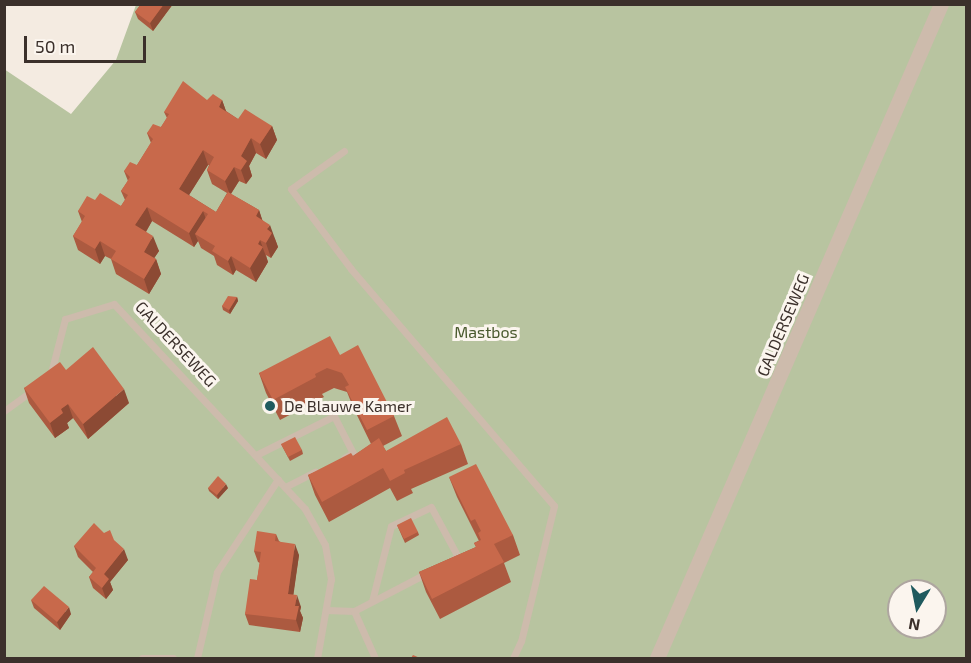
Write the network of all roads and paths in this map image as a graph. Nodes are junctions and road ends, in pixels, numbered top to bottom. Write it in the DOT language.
graph roads {
  1 [pos="941,4"];
  2 [pos="344,151"];
  3 [pos="4,411"];
  4 [pos="256,454"];
  5 [pos="333,463"];
  6 [pos="324,468"];
  7 [pos="278,479"];
  8 [pos="285,487"];
  9 [pos="448,562"];
  10 [pos="439,567"];
  11 [pos="372,601"];
  12 [pos="326,610"];
  13 [pos="354,611"];
  14 [pos="142,658"];
  15 [pos="173,658"];
  16 [pos="197,658"];
  17 [pos="317,658"];
  18 [pos="375,658"];
  19 [pos="513,658"];
  20 [pos="657,658"];
  1 -- 20 [label="street, GALDERSEWEG"];
  2 -- 19 [label="lane"];
  3 -- 4 [label="lane, GALDERSEWEG"];
  4 -- 5 [label="lane"];
  4 -- 7 [label="lane, GALDERSEWEG"];
  6 -- 8 [label="lane"];
  7 -- 8 [label="lane, GALDERSEWEG"];
  7 -- 16 [label="lane"];
  8 -- 12 [label="lane, GALDERSEWEG"];
  9 -- 11 [label="lane"];
  10 -- 11 [label="lane"];
  11 -- 13 [label="lane"];
  12 -- 13 [label="lane"];
  12 -- 17 [label="lane, GALDERSEWEG"];
  13 -- 18 [label="lane"];
  14 -- 15 [label="lane"];
}
